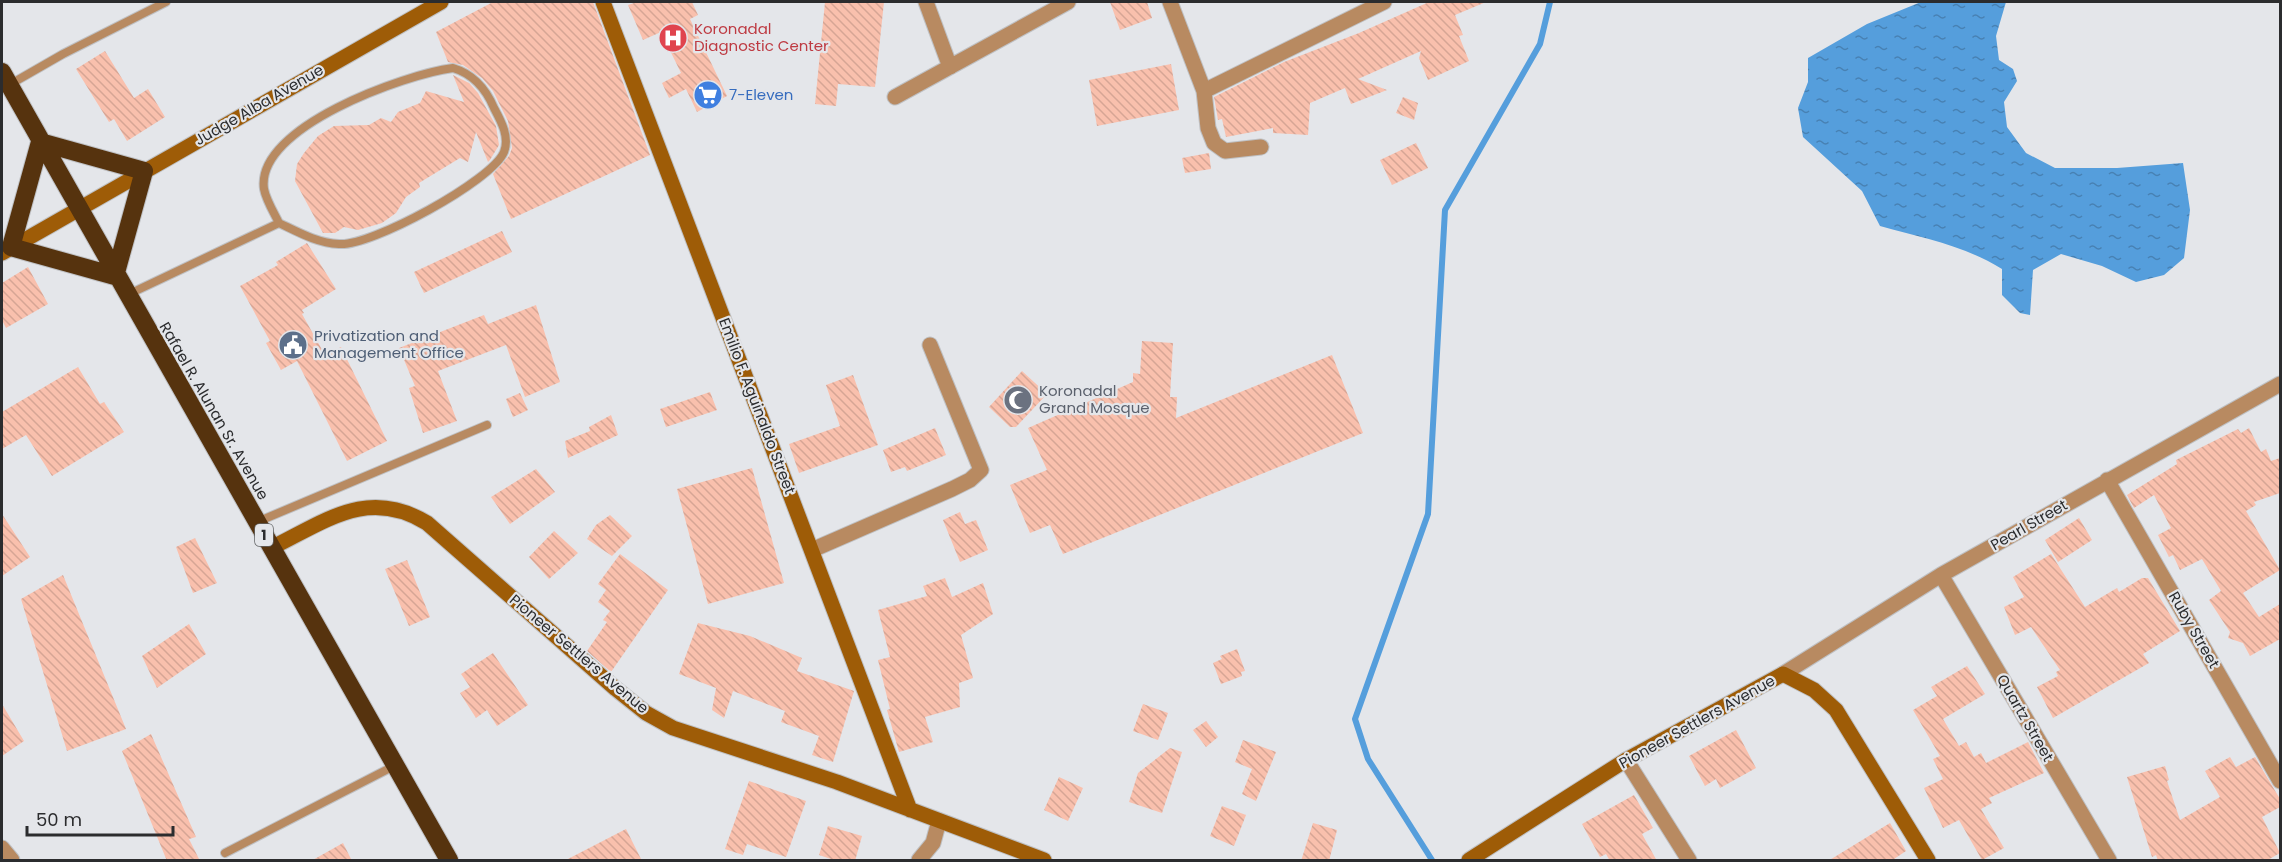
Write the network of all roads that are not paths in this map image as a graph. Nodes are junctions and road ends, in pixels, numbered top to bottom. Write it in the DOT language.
graph roads {
  1 [pos="166,2"];
  2 [pos="441,2"];
  3 [pos="603,2"];
  4 [pos="926,2"];
  5 [pos="1068,2"];
  6 [pos="1170,2"];
  7 [pos="1384,2"];
  8 [pos="950,67"];
  9 [pos="5,78"];
  10 [pos="1204,91"];
  11 [pos="895,97"];
  12 [pos="40,142"];
  13 [pos="1261,147"];
  14 [pos="144,171"];
  15 [pos="78,209"];
  16 [pos="279,223"];
  17 [pos="6,250"];
  18 [pos="115,276"];
  19 [pos="126,295"];
  20 [pos="930,345"];
  21 [pos="2280,384"];
  22 [pos="487,425"];
  23 [pos="2107,480"];
  24 [pos="257,522"];
  25 [pos="271,548"];
  26 [pos="812,550"];
  27 [pos="1941,575"];
  28 [pos="1783,674"];
  29 [pos="1626,760"];
  30 [pos="394,766"];
  31 [pos="2280,781"];
  32 [pos="910,810"];
  33 [pos="939,820"];
  34 [pos="2,848"];
  35 [pos="225,853"];
  36 [pos="12,861"];
  37 [pos="449,861"];
  38 [pos="919,861"];
  39 [pos="1044,861"];
  40 [pos="1469,861"];
  41 [pos="1689,861"];
  42 [pos="1928,861"];
  43 [pos="2109,861"];
  1 -- 9 [label="lane"];
  2 -- 14 [label="street, Judge Alba Avenue"];
  3 -- 26 [label="street, Emilio F. Aguinaldo Street"];
  4 -- 8 [label="street"];
  5 -- 8 [label="street"];
  6 -- 10 [label="street"];
  7 -- 10 [label="street"];
  8 -- 11 [label="street"];
  9 -- 12 [label="highway, Rafael R. Alunan Sr. Avenue / 1"];
  10 -- 13 [label="street"];
  12 -- 14 [label="highway"];
  12 -- 15 [label="highway, Rafael R. Alunan Sr. Avenue / 1"];
  12 -- 17 [label="highway"];
  14 -- 15 [label="street, Judge Alba Avenue"];
  14 -- 18 [label="highway"];
  15 -- 17 [label="street, Judge Alba Avenue"];
  15 -- 18 [label="highway, Rafael R. Alunan Sr. Avenue / 1"];
  16 -- 16 [label="lane"];
  16 -- 19 [label="lane"];
  17 -- 18 [label="highway"];
  18 -- 19 [label="highway, Rafael R. Alunan Sr. Avenue / 1"];
  19 -- 24 [label="highway, Rafael R. Alunan Sr. Avenue / 1"];
  20 -- 26 [label="street"];
  21 -- 23 [label="street, Pearl Street"];
  22 -- 24 [label="lane"];
  23 -- 27 [label="street, Pearl Street"];
  23 -- 31 [label="street, Ruby Street"];
  24 -- 25 [label="highway, Rafael R. Alunan Sr. Avenue / 1"];
  25 -- 30 [label="highway, Rafael R. Alunan Sr. Avenue / 1"];
  25 -- 32 [label="street, Pioneer Settlers Avenue"];
  26 -- 32 [label="street, Emilio F. Aguinaldo Street"];
  27 -- 28 [label="street, Pearl Street"];
  27 -- 43 [label="street, Quartz Street"];
  28 -- 29 [label="street, Pioneer Settlers Avenue"];
  28 -- 42 [label="street, Pioneer Settlers Avenue"];
  29 -- 40 [label="street, Pioneer Settlers Avenue"];
  29 -- 41 [label="street"];
  30 -- 35 [label="lane"];
  30 -- 37 [label="highway, Rafael R. Alunan Sr. Avenue / 1"];
  32 -- 33 [label="street, Pioneer Settlers Avenue"];
  33 -- 38 [label="street"];
  33 -- 39 [label="street, Pioneer Settlers Avenue"];
  34 -- 36 [label="street"];
}
